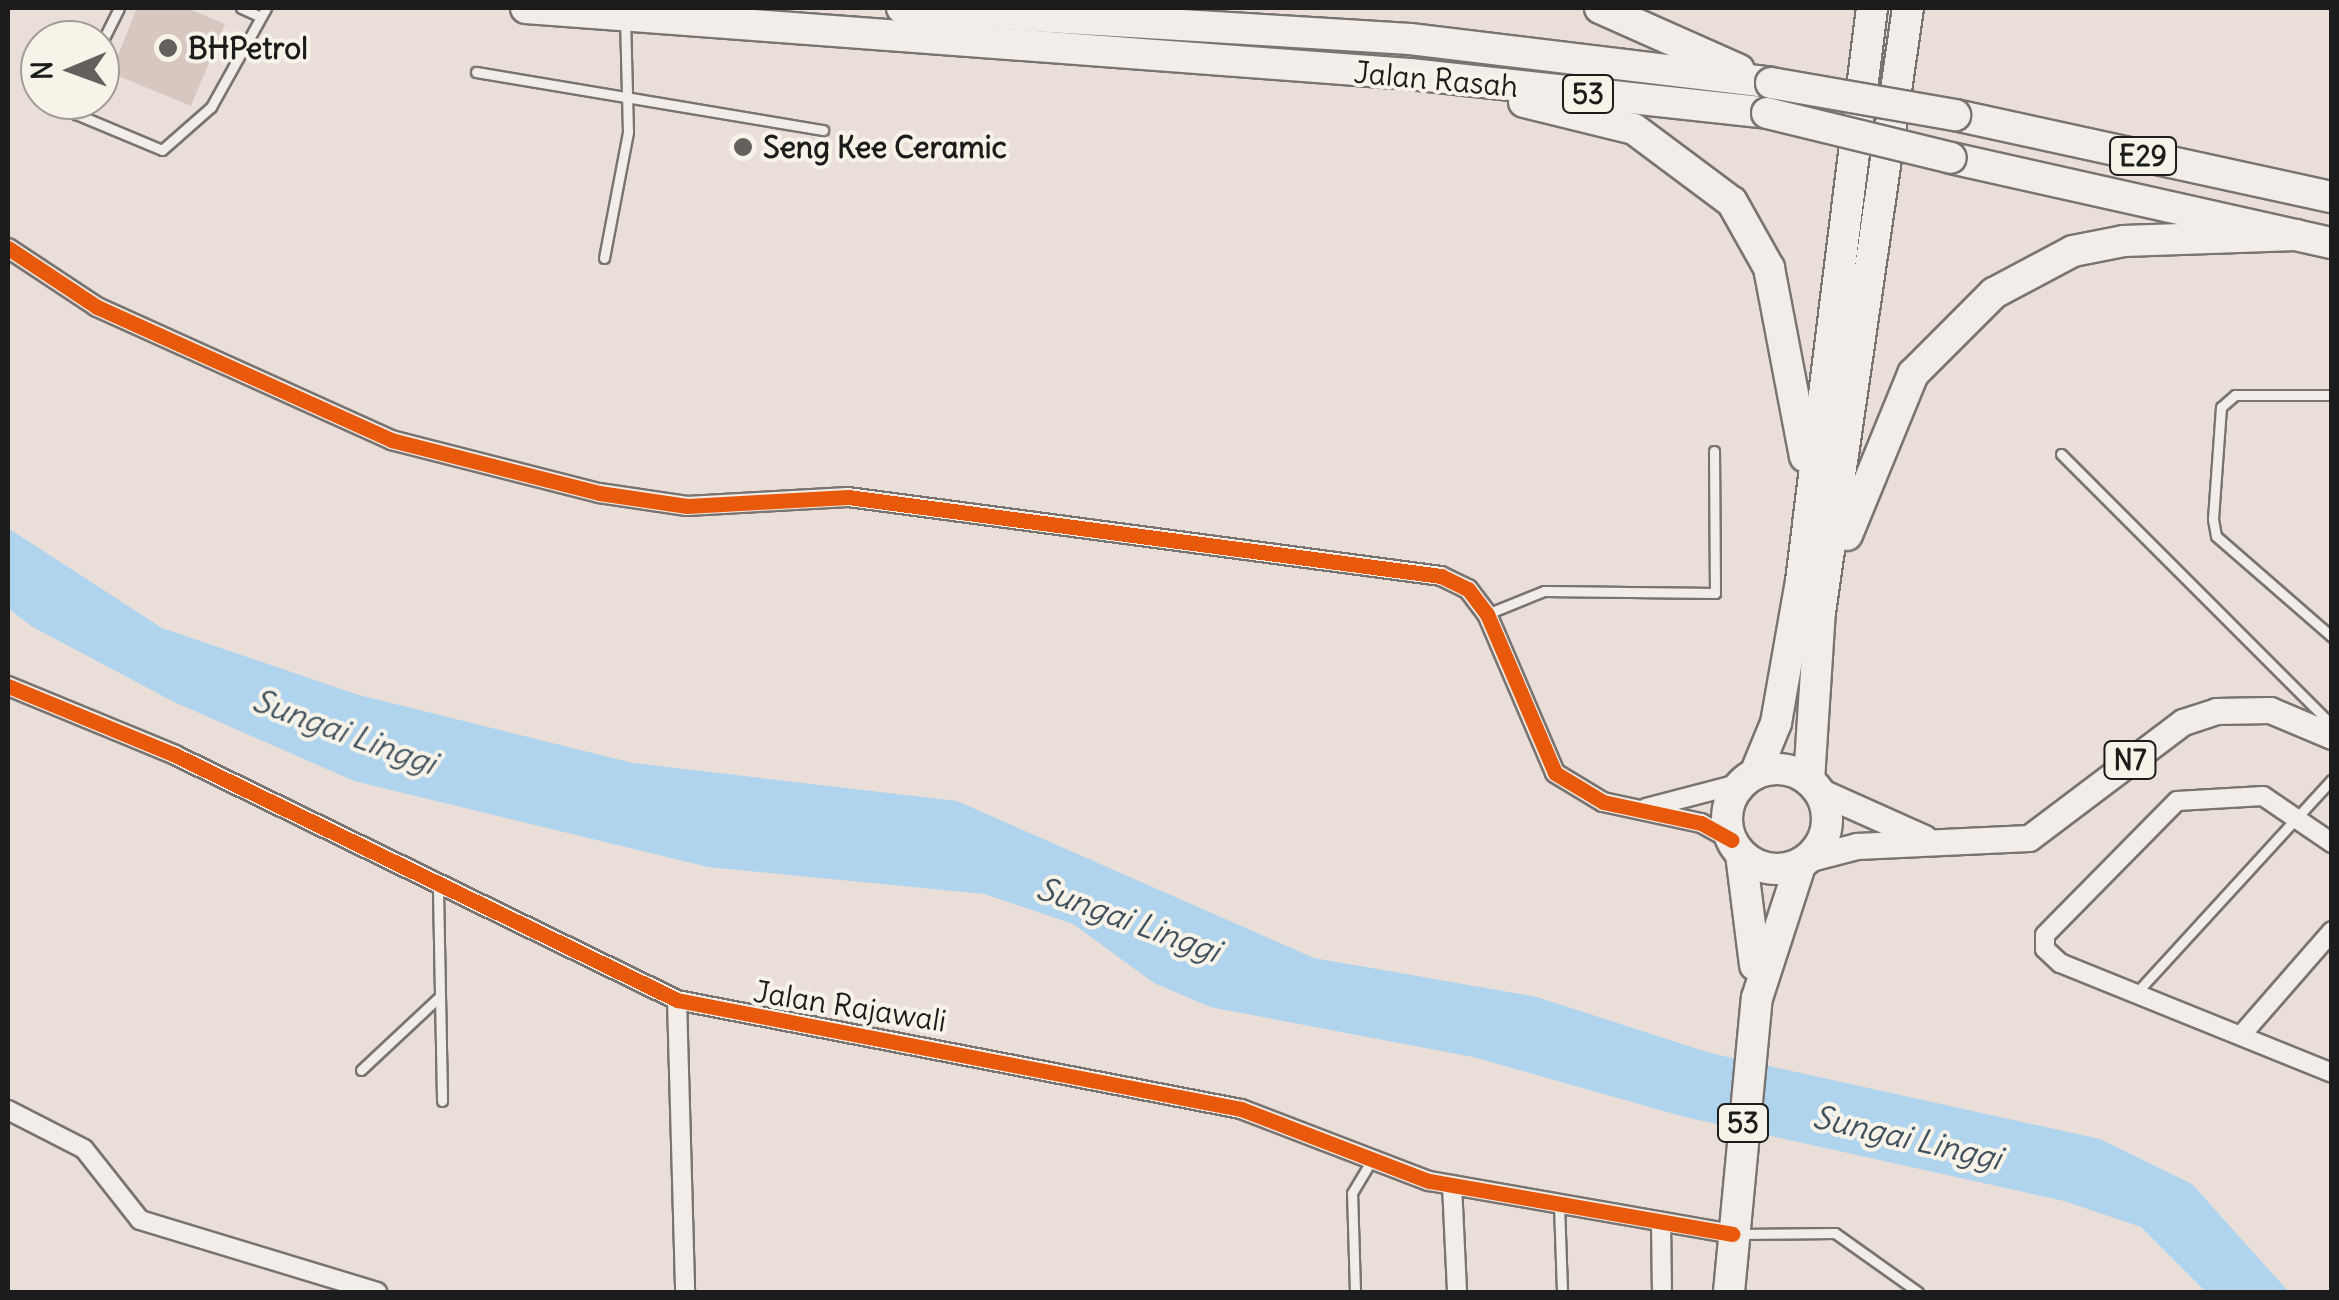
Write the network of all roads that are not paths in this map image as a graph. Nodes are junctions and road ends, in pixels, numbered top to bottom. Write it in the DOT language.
graph roads {
  1 [pos="241,8"];
  2 [pos="526,8"];
  3 [pos="902,8"];
  4 [pos="1600,8"];
  5 [pos="1872,8"];
  6 [pos="1908,8"];
  7 [pos="262,12"];
  8 [pos="624,21"];
  9 [pos="476,72"];
  10 [pos="1410,74"];
  11 [pos="628,96"];
  12 [pos="1769,98"];
  13 [pos="90,120"];
  14 [pos="823,130"];
  15 [pos="2332,197"];
  16 [pos="2296,236"];
  17 [pos="2332,244"];
  18 [pos="8,248"];
  19 [pos="604,258"];
  20 [pos="2332,395"];
  21 [pos="1714,451"];
  22 [pos="2060,454"];
  23 [pos="1810,494"];
  24 [pos="1820,612"];
  25 [pos="1487,614"];
  26 [pos="2332,638"];
  27 [pos="8,686"];
  28 [pos="2332,726"];
  29 [pos="2332,736"];
  30 [pos="1749,778"];
  31 [pos="2332,779"];
  32 [pos="1814,786"];
  33 [pos="1645,808"];
  34 [pos="2299,818"];
  35 [pos="2332,843"];
  36 [pos="1937,844"];
  37 [pos="1737,847"];
  38 [pos="1803,863"];
  39 [pos="438,890"];
  40 [pos="2332,931"];
  41 [pos="2138,991"];
  42 [pos="440,996"];
  43 [pos="1757,998"];
  44 [pos="676,1000"];
  45 [pos="2244,1032"];
  46 [pos="361,1070"];
  47 [pos="2332,1073"];
  48 [pos="442,1102"];
  49 [pos="8,1110"];
  50 [pos="1371,1161"];
  51 [pos="1452,1185"];
  52 [pos="1559,1204"];
  53 [pos="1661,1222"];
  54 [pos="1732,1234"];
  55 [pos="377,1292"];
  56 [pos="685,1292"];
  57 [pos="1355,1292"];
  58 [pos="1456,1292"];
  59 [pos="1562,1292"];
  60 [pos="1662,1292"];
  61 [pos="1729,1292"];
  62 [pos="1918,1292"];
  1 -- 7 [label="lane"];
  2 -- 8 [label="highway, Jalan Rasah / 53"];
  3 -- 12 [label="highway, Jalan Rasah / 53"];
  4 -- 12 [label="highway"];
  5 -- 23 [label="highway"];
  6 -- 24 [label="highway"];
  7 -- 13 [label="lane"];
  8 -- 10 [label="highway, Jalan Rasah / 53"];
  8 -- 11 [label="lane"];
  9 -- 11 [label="lane"];
  10 -- 12 [label="highway, Jalan Rasah / 53"];
  10 -- 23 [label="highway"];
  11 -- 14 [label="lane"];
  11 -- 19 [label="lane"];
  12 -- 15 [label="highway, Jalan Rasah / E29, bridge"];
  12 -- 16 [label="highway, Jalan Rasah / 53, bridge"];
  16 -- 17 [label="highway, Jalan Rasah"];
  16 -- 24 [label="highway"];
  18 -- 25 [label="street"];
  20 -- 26 [label="lane"];
  21 -- 25 [label="lane"];
  22 -- 28 [label="lane"];
  23 -- 30 [label="highway, 53"];
  24 -- 32 [label="highway, 53"];
  25 -- 33 [label="street"];
  27 -- 39 [label="street, Jalan Rajawali"];
  29 -- 36 [label="main road, N7"];
  30 -- 32 [label="highway"];
  30 -- 33 [label="street"];
  30 -- 37 [label="highway, 53"];
  31 -- 34 [label="lane"];
  32 -- 36 [label="main road, N7"];
  32 -- 38 [label="highway, 53"];
  33 -- 37 [label="street"];
  34 -- 35 [label="street"];
  34 -- 41 [label="lane"];
  34 -- 41 [label="street"];
  36 -- 38 [label="main road, N7"];
  37 -- 38 [label="highway"];
  37 -- 43 [label="highway, 53"];
  38 -- 43 [label="highway, 53"];
  39 -- 42 [label="lane"];
  39 -- 44 [label="street, Jalan Rajawali"];
  40 -- 45 [label="street"];
  41 -- 45 [label="street"];
  42 -- 46 [label="lane"];
  42 -- 48 [label="lane"];
  43 -- 54 [label="highway, 53"];
  44 -- 50 [label="street, Jalan Rajawali"];
  44 -- 56 [label="street"];
  45 -- 47 [label="street"];
  49 -- 55 [label="street"];
  50 -- 51 [label="street, Jalan Rajawali"];
  50 -- 57 [label="lane"];
  51 -- 52 [label="street, Jalan Rajawali"];
  51 -- 58 [label="street"];
  52 -- 53 [label="street, Jalan Rajawali"];
  52 -- 59 [label="lane"];
  53 -- 54 [label="street, Jalan Rajawali"];
  53 -- 60 [label="street"];
  54 -- 61 [label="highway, 53"];
  54 -- 62 [label="lane"];
}
